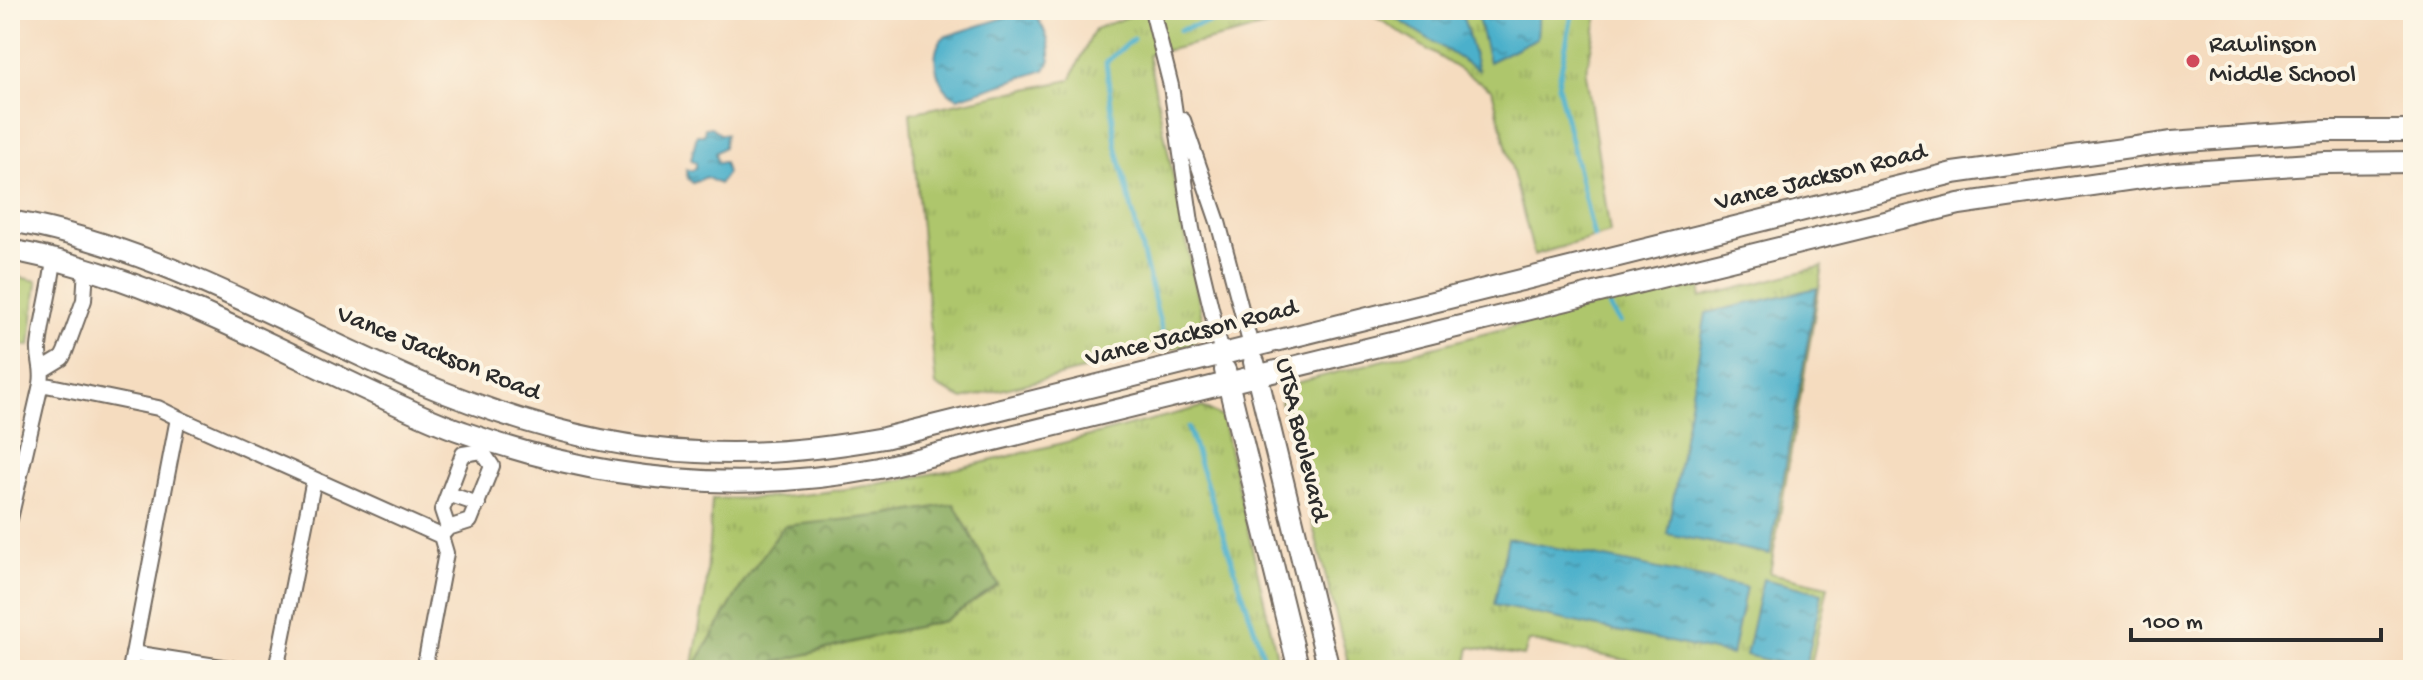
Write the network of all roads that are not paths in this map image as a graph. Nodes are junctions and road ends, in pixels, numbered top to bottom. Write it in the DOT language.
graph roads {
  1 [pos="1152,10"];
  2 [pos="1171,86"];
  3 [pos="2413,131"];
  4 [pos="2413,162"];
  5 [pos="10,221"];
  6 [pos="10,250"];
  7 [pos="54,259"];
  8 [pos="86,268"];
  9 [pos="44,325"];
  10 [pos="73,331"];
  11 [pos="1251,346"];
  12 [pos="1222,354"];
  13 [pos="1257,375"];
  14 [pos="42,377"];
  15 [pos="1228,382"];
  16 [pos="178,418"];
  17 [pos="484,445"];
  18 [pos="314,479"];
  19 [pos="448,494"];
  20 [pos="478,504"];
  21 [pos="10,519"];
  22 [pos="444,532"];
  23 [pos="133,653"];
  24 [pos="130,670"];
  25 [pos="241,670"];
  26 [pos="276,670"];
  27 [pos="424,670"];
  28 [pos="1299,670"];
  29 [pos="1329,670"];
  1 -- 2 [label="street, UTSA Boulevard"];
  2 -- 11 [label="street, UTSA Boulevard"];
  2 -- 12 [label="street, UTSA Boulevard"];
  3 -- 11 [label="main road, Vance Jackson Road"];
  4 -- 13 [label="main road, Vance Jackson Road"];
  5 -- 12 [label="main road, Vance Jackson Road"];
  6 -- 7 [label="main road, Vance Jackson Road"];
  7 -- 8 [label="main road, Vance Jackson Road"];
  7 -- 9 [label="street"];
  8 -- 10 [label="street"];
  8 -- 17 [label="main road, Vance Jackson Road"];
  9 -- 10 [label="street"];
  9 -- 14 [label="street"];
  10 -- 14 [label="street"];
  11 -- 12 [label="main road, Vance Jackson Road"];
  11 -- 13 [label="main road, UTSA Boulevard"];
  12 -- 15 [label="main road, UTSA Boulevard"];
  13 -- 15 [label="main road, Vance Jackson Road"];
  13 -- 29 [label="main road, UTSA Boulevard"];
  14 -- 16 [label="street"];
  14 -- 21 [label="street"];
  15 -- 17 [label="main road, Vance Jackson Road"];
  15 -- 28 [label="main road, UTSA Boulevard"];
  16 -- 18 [label="street"];
  16 -- 23 [label="street"];
  17 -- 19 [label="street"];
  17 -- 20 [label="street"];
  18 -- 22 [label="street"];
  18 -- 26 [label="street"];
  19 -- 20 [label="street"];
  19 -- 22 [label="street"];
  20 -- 22 [label="street"];
  22 -- 27 [label="street"];
  23 -- 24 [label="street"];
  23 -- 25 [label="street"];
}
